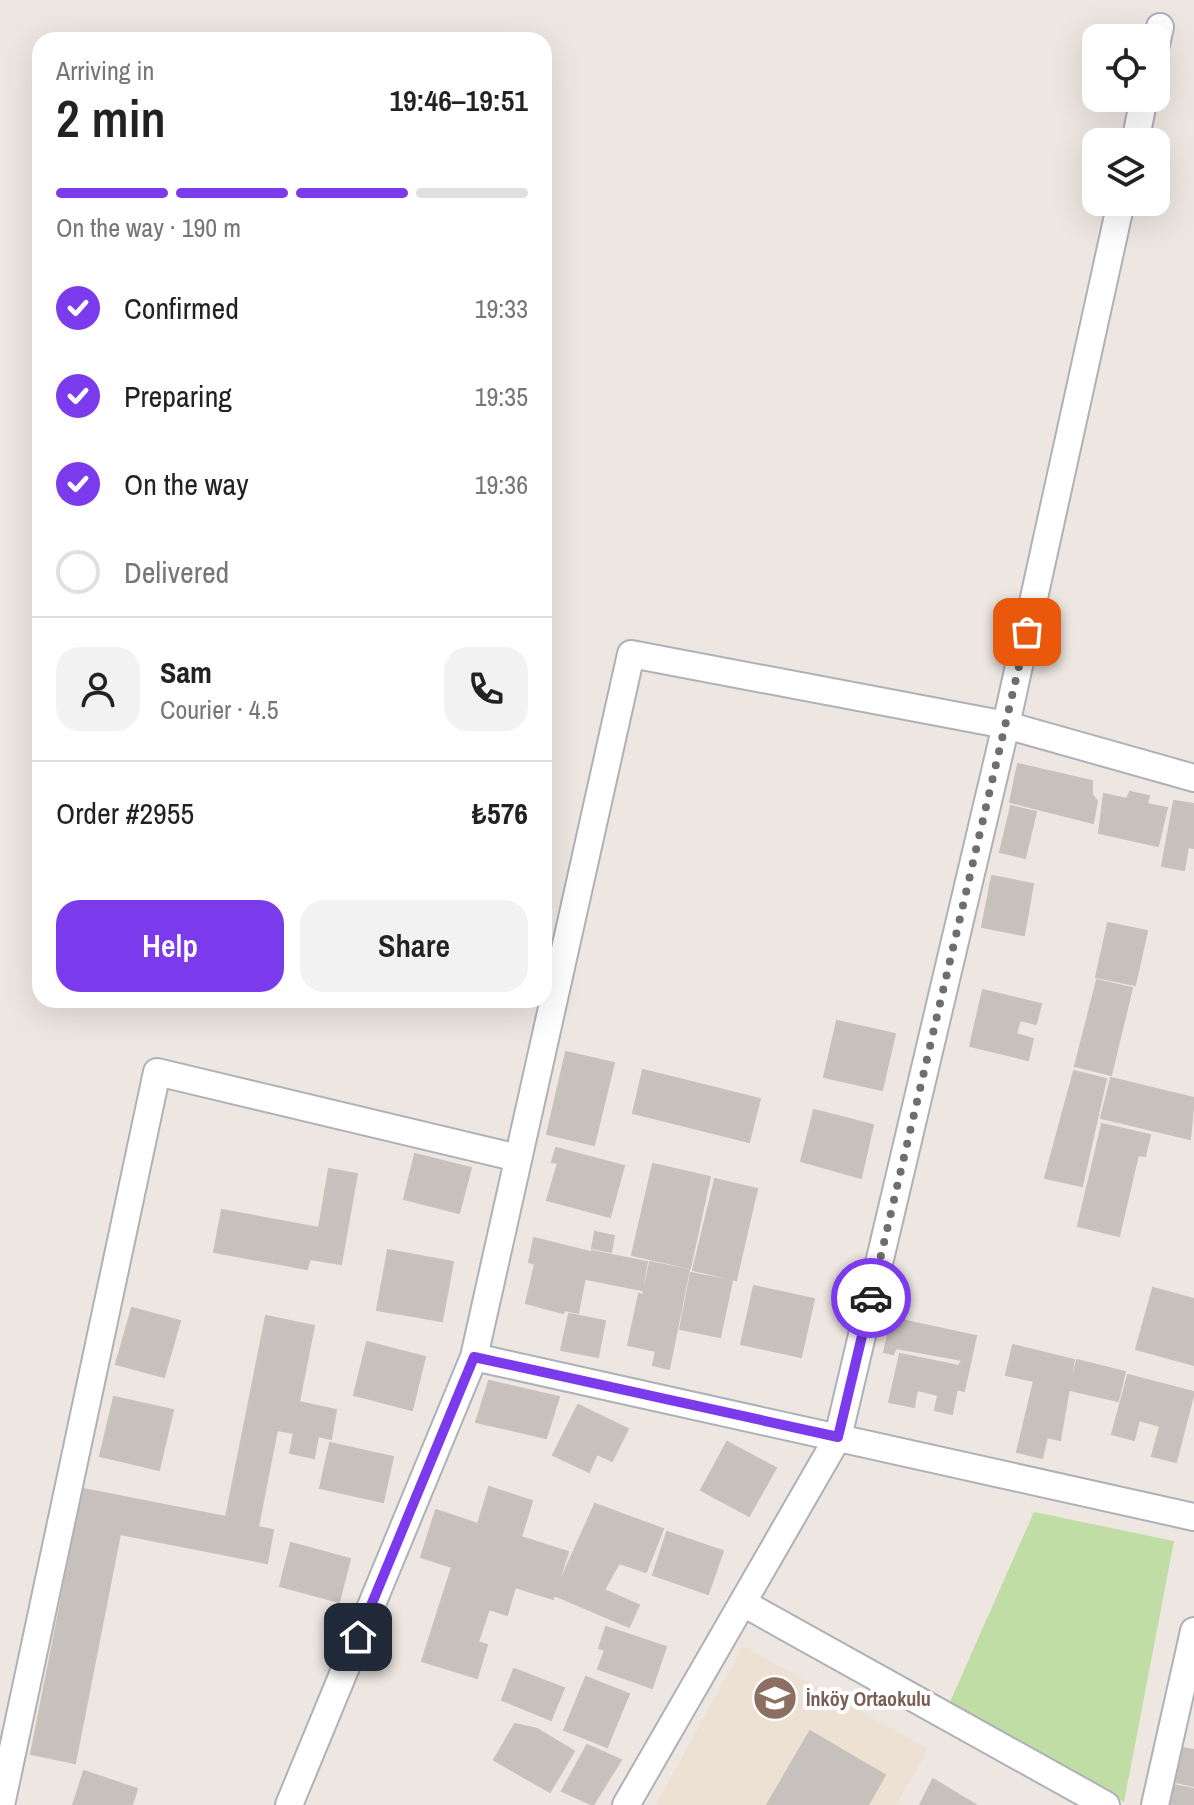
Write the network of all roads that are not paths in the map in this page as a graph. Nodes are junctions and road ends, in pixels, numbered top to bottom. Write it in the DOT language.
graph roads {
  1 [pos="1118,216"];
  2 [pos="1006,725"];
  3 [pos="1194,778"];
  4 [pos="552,1006"];
  5 [pos="552,1008"];
  6 [pos="518,1158"];
  7 [pos="474,1357"];
  8 [pos="838,1437"];
  9 [pos="1194,1517"];
  10 [pos="743,1603"];
  11 [pos="1194,1631"];
  12 [pos="1,1805"];
  13 [pos="289,1805"];
  14 [pos="626,1805"];
  15 [pos="1106,1805"];
  16 [pos="1155,1805"];
  1 -- 2 [label="street"];
  2 -- 3 [label="street"];
  2 -- 4 [label="street"];
  2 -- 8 [label="street"];
  5 -- 6 [label="street"];
  6 -- 7 [label="street"];
  6 -- 12 [label="street"];
  7 -- 8 [label="street"];
  7 -- 13 [label="street"];
  8 -- 9 [label="street"];
  8 -- 10 [label="street"];
  10 -- 14 [label="street"];
  10 -- 15 [label="street"];
  11 -- 16 [label="street"];
}
